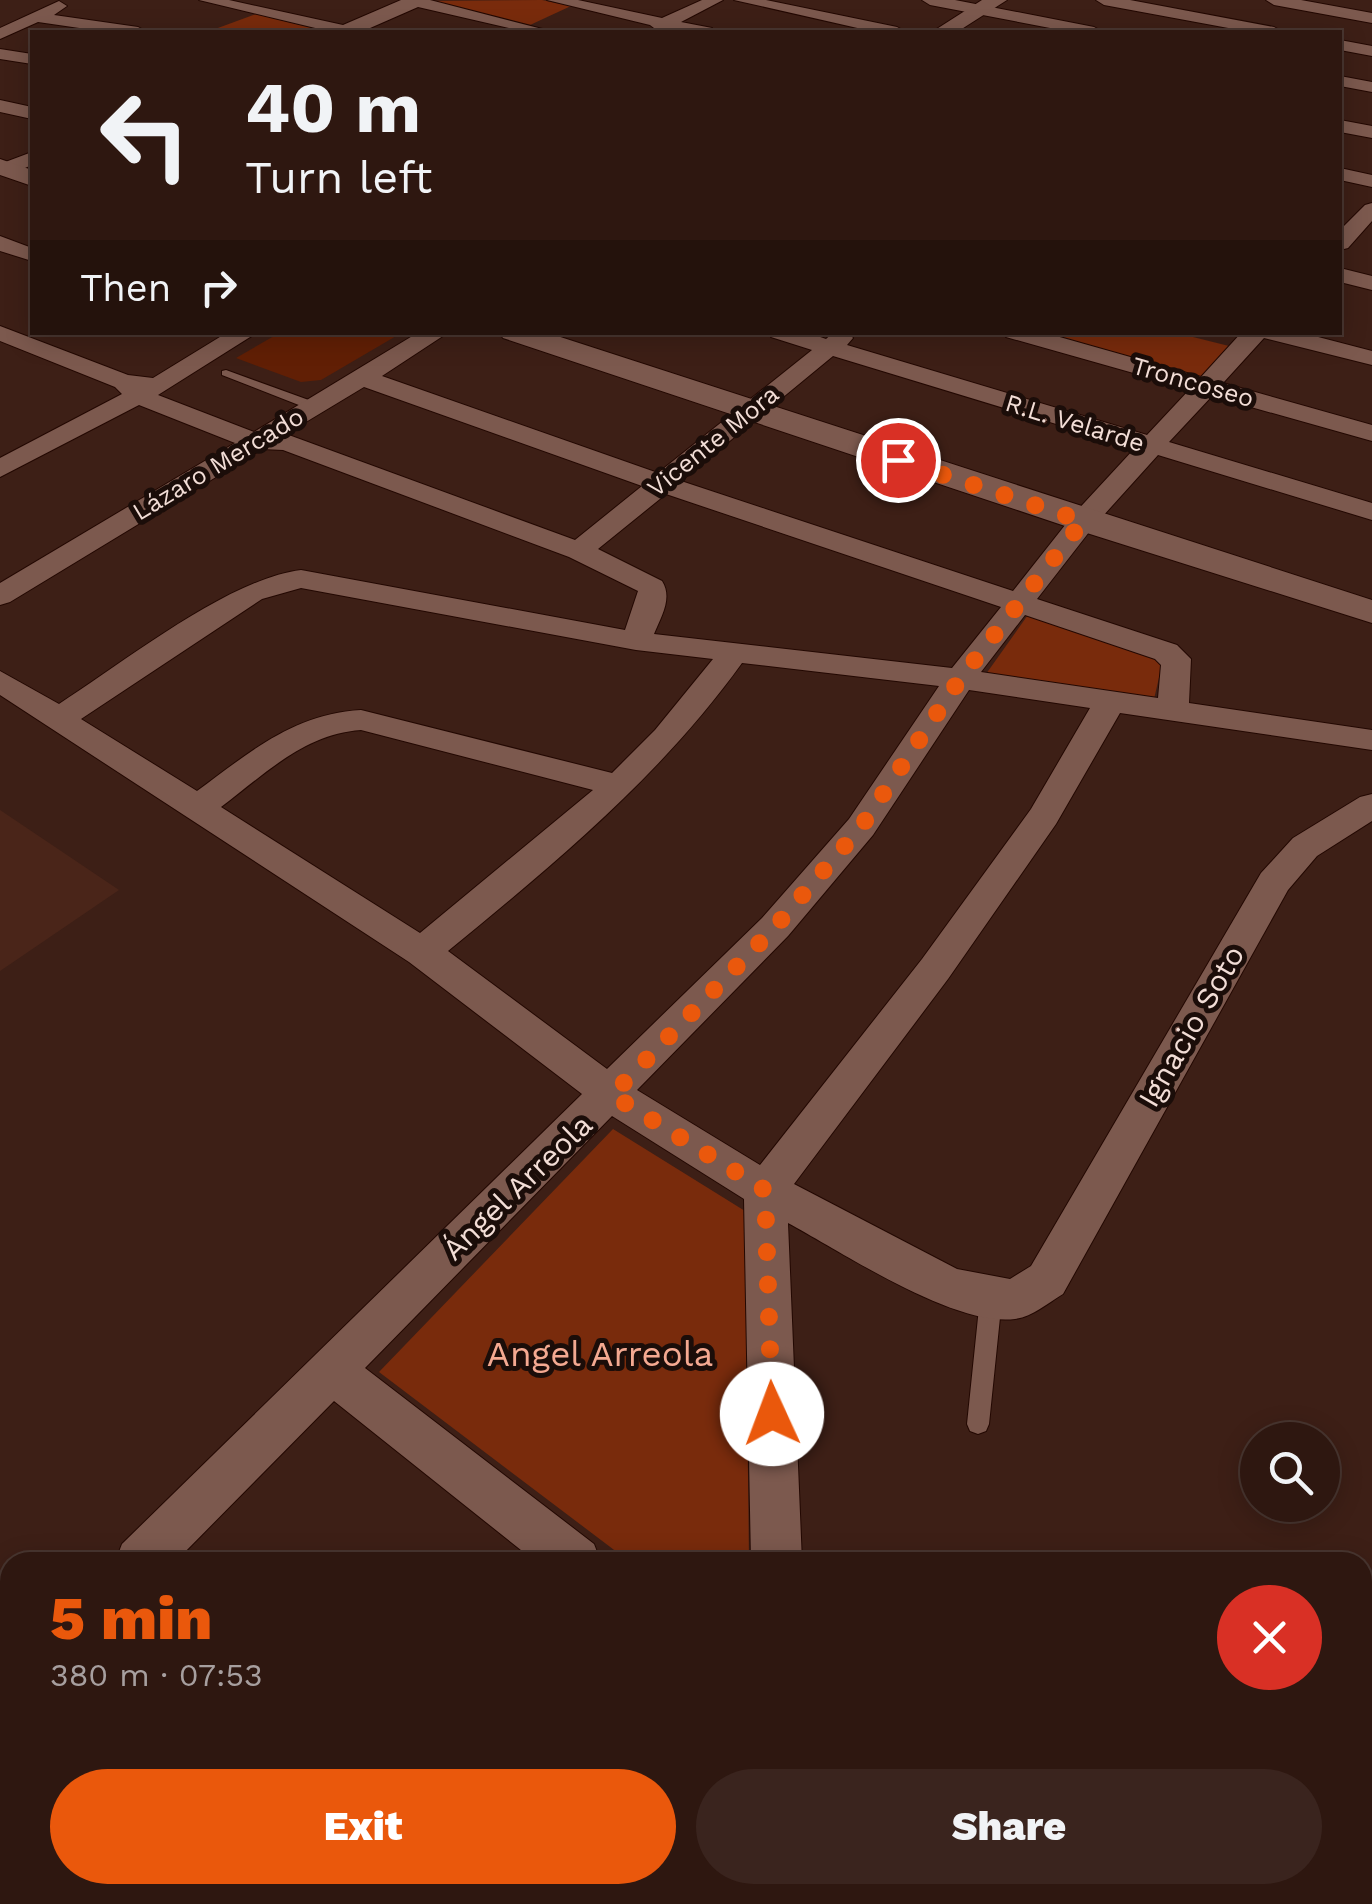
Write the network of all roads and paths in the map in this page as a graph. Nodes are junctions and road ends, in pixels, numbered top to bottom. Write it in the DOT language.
graph roads {
  1 [pos="70,0"];
  2 [pos="206,0"];
  3 [pos="555,0"];
  4 [pos="714,0"];
  5 [pos="742,0"];
  6 [pos="930,0"];
  7 [pos="1104,0"];
  8 [pos="1280,0"];
  9 [pos="415,1"];
  10 [pos="989,5"];
  11 [pos="36,17"];
  12 [pos="1372,18"];
  13 [pos="664,23"];
  14 [pos="124,30"];
  15 [pos="337,30"];
  16 [pos="350,30"];
  17 [pos="537,30"];
  18 [pos="649,30"];
  19 [pos="697,30"];
  20 [pos="888,30"];
  21 [pos="946,30"];
  22 [pos="1086,30"];
  23 [pos="1244,30"];
  24 [pos="0,34"];
  25 [pos="1342,45"];
  26 [pos="1372,50"];
  27 [pos="0,54"];
  28 [pos="30,59"];
  29 [pos="1342,81"];
  30 [pos="1372,87"];
  31 [pos="0,106"];
  32 [pos="30,112"];
  33 [pos="1342,126"];
  34 [pos="1372,132"];
  35 [pos="30,159"];
  36 [pos="3,168"];
  37 [pos="1342,174"];
  38 [pos="30,177"];
  39 [pos="1372,181"];
  40 [pos="1361,217"];
  41 [pos="1342,241"];
  42 [pos="0,244"];
  43 [pos="30,254"];
  44 [pos="1342,276"];
  45 [pos="1372,283"];
  46 [pos="0,333"];
  47 [pos="240,335"];
  48 [pos="432,335"];
  49 [pos="523,335"];
  50 [pos="801,335"];
  51 [pos="1025,335"];
  52 [pos="1253,335"];
  53 [pos="1281,335"];
  54 [pos="838,340"];
  55 [pos="1372,358"];
  56 [pos="226,373"];
  57 [pos="361,376"];
  58 [pos="1208,386"];
  59 [pos="140,388"];
  60 [pos="313,406"];
  61 [pos="750,411"];
  62 [pos="1372,433"];
  63 [pos="272,437"];
  64 [pos="0,438"];
  65 [pos="1152,446"];
  66 [pos="38,452"];
  67 [pos="0,469"];
  68 [pos="660,483"];
  69 [pos="1372,512"];
  70 [pos="1083,521"];
  71 [pos="579,550"];
  72 [pos="0,596"];
  73 [pos="1020,602"];
  74 [pos="1372,612"];
  75 [pos="636,642"];
  76 [pos="733,653"];
  77 [pos="960,679"];
  78 [pos="0,681"];
  79 [pos="1110,702"];
  80 [pos="1172,712"];
  81 [pos="60,718"];
  82 [pos="1372,740"];
  83 [pos="618,785"];
  84 [pos="1372,804"];
  85 [pos="200,806"];
  86 [pos="422,952"];
  87 [pos="612,1095"];
  88 [pos="765,1190"];
  89 [pos="991,1298"];
  90 [pos="331,1370"];
  91 [pos="978,1424"];
  92 [pos="150,1552"];
  93 [pos="563,1552"];
  94 [pos="777,1552"];
  1 -- 11 [label="street"];
  2 -- 15 [label="street"];
  3 -- 13 [label="street"];
  4 -- 13 [label="street"];
  5 -- 20 [label="street"];
  6 -- 10 [label="street"];
  7 -- 23 [label="street"];
  8 -- 12 [label="street"];
  8 -- 23 [label="street"];
  9 -- 16 [label="street"];
  9 -- 17 [label="street"];
  10 -- 21 [label="street"];
  10 -- 22 [label="street"];
  11 -- 14 [label="street"];
  11 -- 24 [label="street"];
  13 -- 18 [label="street"];
  13 -- 19 [label="street"];
  25 -- 26 [label="street"];
  27 -- 28 [label="street"];
  29 -- 30 [label="street"];
  31 -- 32 [label="street"];
  33 -- 34 [label="street"];
  35 -- 36 [label="street"];
  36 -- 38 [label="street"];
  37 -- 39 [label="street"];
  40 -- 41 [label="street"];
  42 -- 43 [label="street"];
  44 -- 45 [label="street"];
  46 -- 59 [label="street"];
  47 -- 59 [label="street"];
  48 -- 57 [label="street, Lázaro Mercado"];
  49 -- 61 [label="street"];
  50 -- 54 [label="street, R.L. Velarde"];
  51 -- 58 [label="street, Troncoseo"];
  52 -- 58 [label="street, Ángel Arreola"];
  53 -- 55 [label="street"];
  54 -- 61 [label="street, Vicente Mora"];
  54 -- 65 [label="street, R.L. Velarde"];
  56 -- 60 [label="lane"];
  57 -- 60 [label="street, Lázaro Mercado"];
  57 -- 68 [label="street"];
  58 -- 62 [label="street, Troncoseo"];
  58 -- 65 [label="street, Ángel Arreola"];
  59 -- 63 [label="street"];
  59 -- 66 [label="street"];
  60 -- 63 [label="street, Lázaro Mercado"];
  61 -- 68 [label="street, Vicente Mora"];
  61 -- 70 [label="street"];
  63 -- 71 [label="street"];
  63 -- 72 [label="street, Lázaro Mercado"];
  64 -- 66 [label="street"];
  65 -- 69 [label="street, R.L. Velarde"];
  65 -- 70 [label="street, Ángel Arreola"];
  66 -- 67 [label="street"];
  68 -- 71 [label="street, Vicente Mora"];
  68 -- 73 [label="street"];
  70 -- 73 [label="street, Ángel Arreola"];
  70 -- 74 [label="street"];
  71 -- 75 [label="street"];
  73 -- 77 [label="street, Ángel Arreola"];
  73 -- 80 [label="street"];
  75 -- 76 [label="street"];
  75 -- 81 [label="street"];
  76 -- 77 [label="street"];
  76 -- 83 [label="street"];
  77 -- 79 [label="street"];
  77 -- 87 [label="street, Ángel Arreola"];
  78 -- 81 [label="street"];
  79 -- 80 [label="street"];
  79 -- 88 [label="street"];
  80 -- 82 [label="street"];
  81 -- 85 [label="street"];
  83 -- 85 [label="street"];
  83 -- 86 [label="street"];
  84 -- 89 [label="street, Ignacio Soto"];
  85 -- 86 [label="street"];
  86 -- 87 [label="street"];
  87 -- 88 [label="street"];
  87 -- 90 [label="street, Ángel Arreola"];
  88 -- 89 [label="street"];
  88 -- 94 [label="street"];
  89 -- 91 [label="lane"];
  90 -- 92 [label="street, Ángel Arreola"];
  90 -- 93 [label="street"];
}
